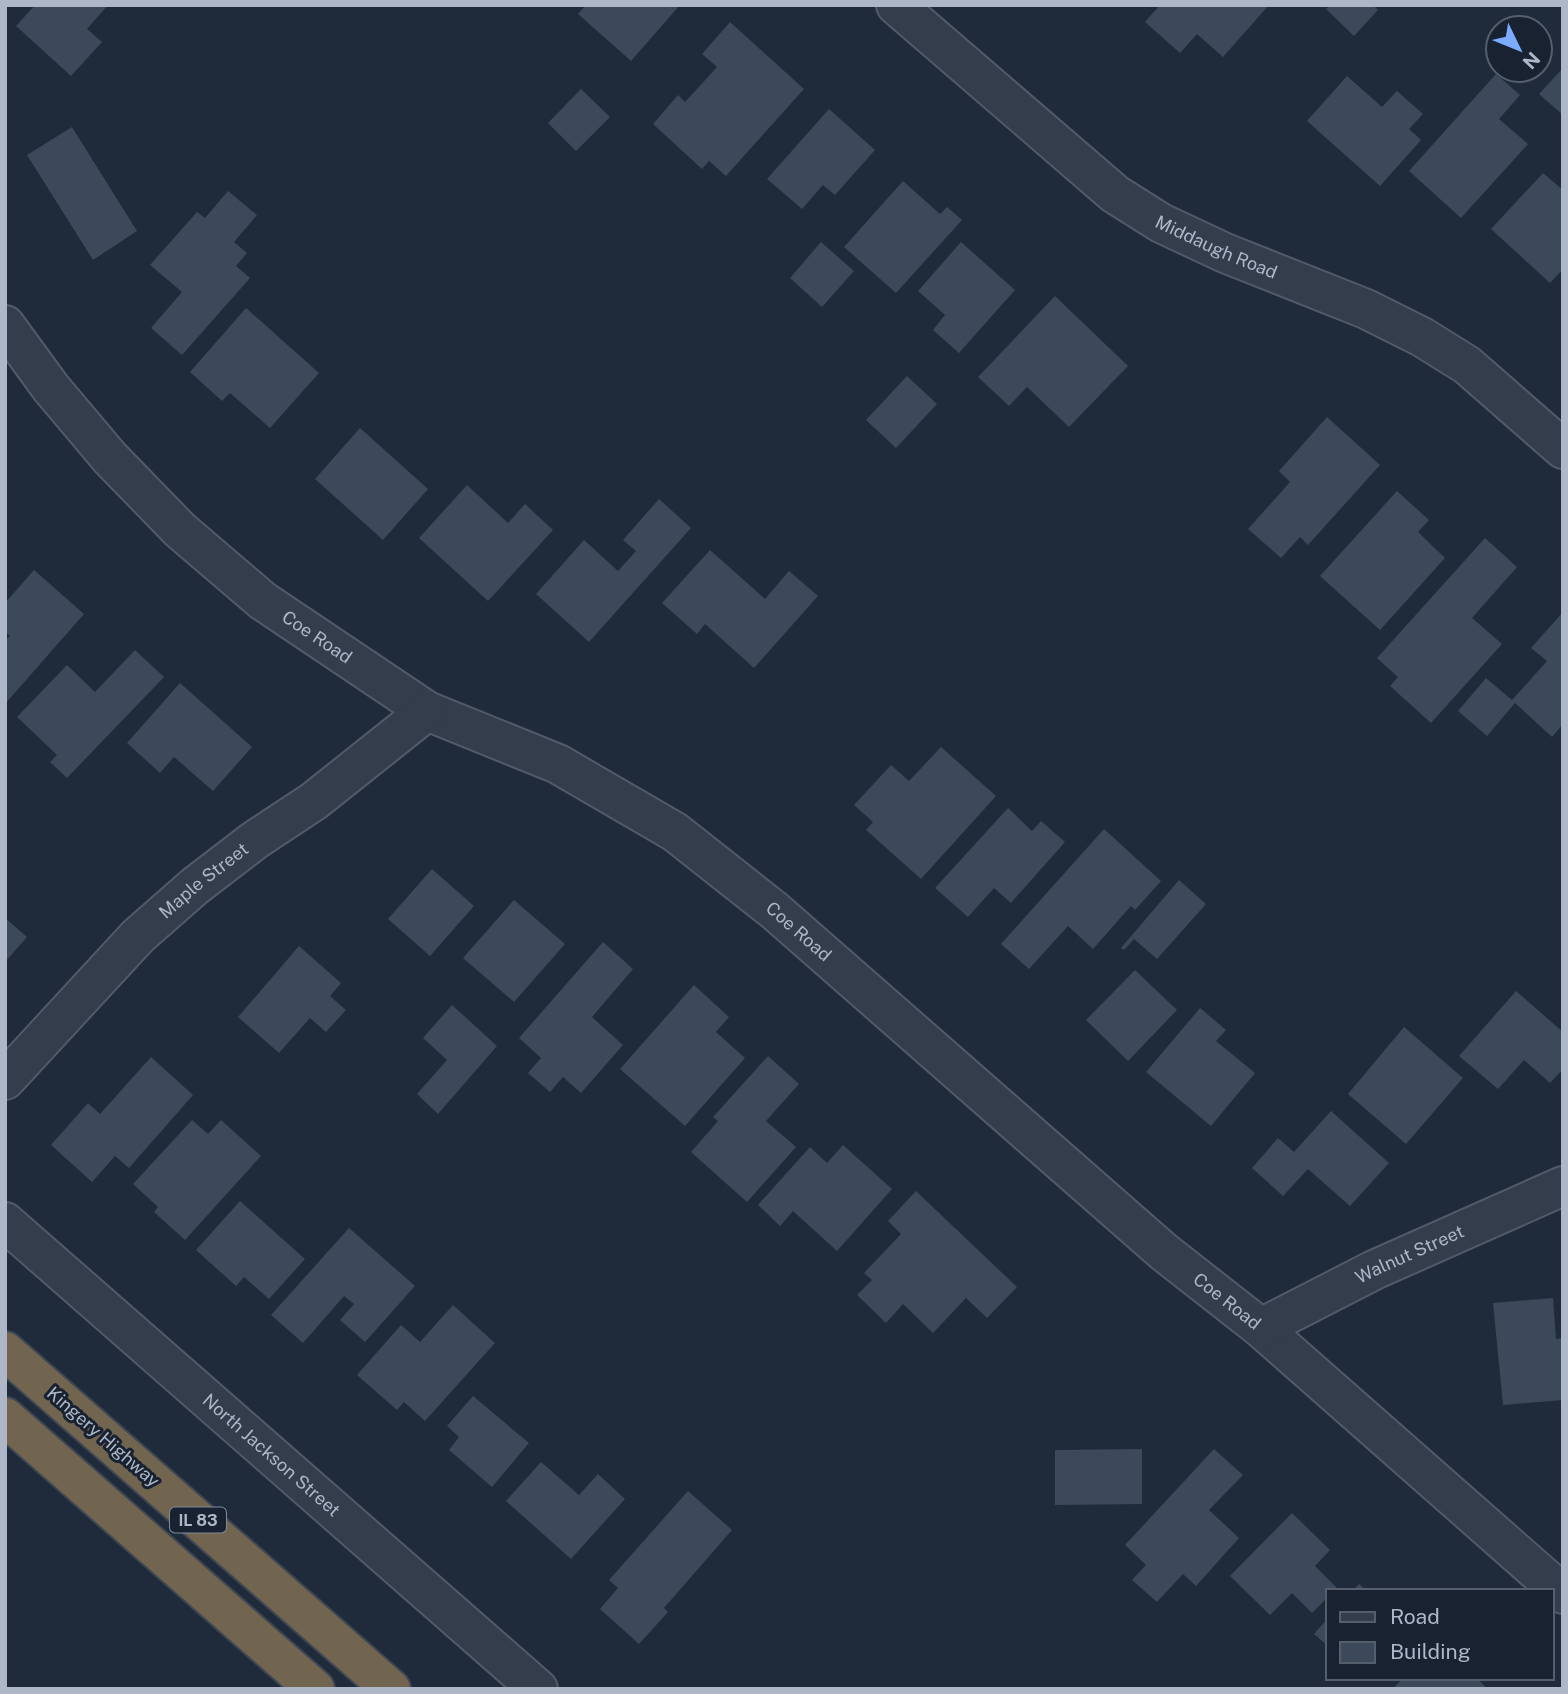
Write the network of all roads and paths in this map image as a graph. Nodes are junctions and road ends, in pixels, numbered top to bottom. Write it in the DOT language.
graph roads {
  1 [pos="896,5"];
  2 [pos="5,325"];
  3 [pos="1563,449"];
  4 [pos="427,711"];
  5 [pos="5,1080"];
  6 [pos="1563,1186"];
  7 [pos="5,1222"];
  8 [pos="1261,1328"];
  9 [pos="5,1351"];
  10 [pos="5,1417"];
  11 [pos="1563,1594"];
  12 [pos="315,1689"];
  13 [pos="391,1689"];
  14 [pos="538,1689"];
  1 -- 3 [label="street, Middaugh Road"];
  2 -- 4 [label="street, Coe Road"];
  4 -- 5 [label="street, Maple Street"];
  4 -- 8 [label="street, Coe Road"];
  6 -- 8 [label="street, Walnut Street"];
  7 -- 14 [label="street, North Jackson Street"];
  8 -- 11 [label="street, Coe Road"];
  9 -- 13 [label="highway, Kingery Highway / IL 83"];
  10 -- 12 [label="highway, IL 83"];
}
